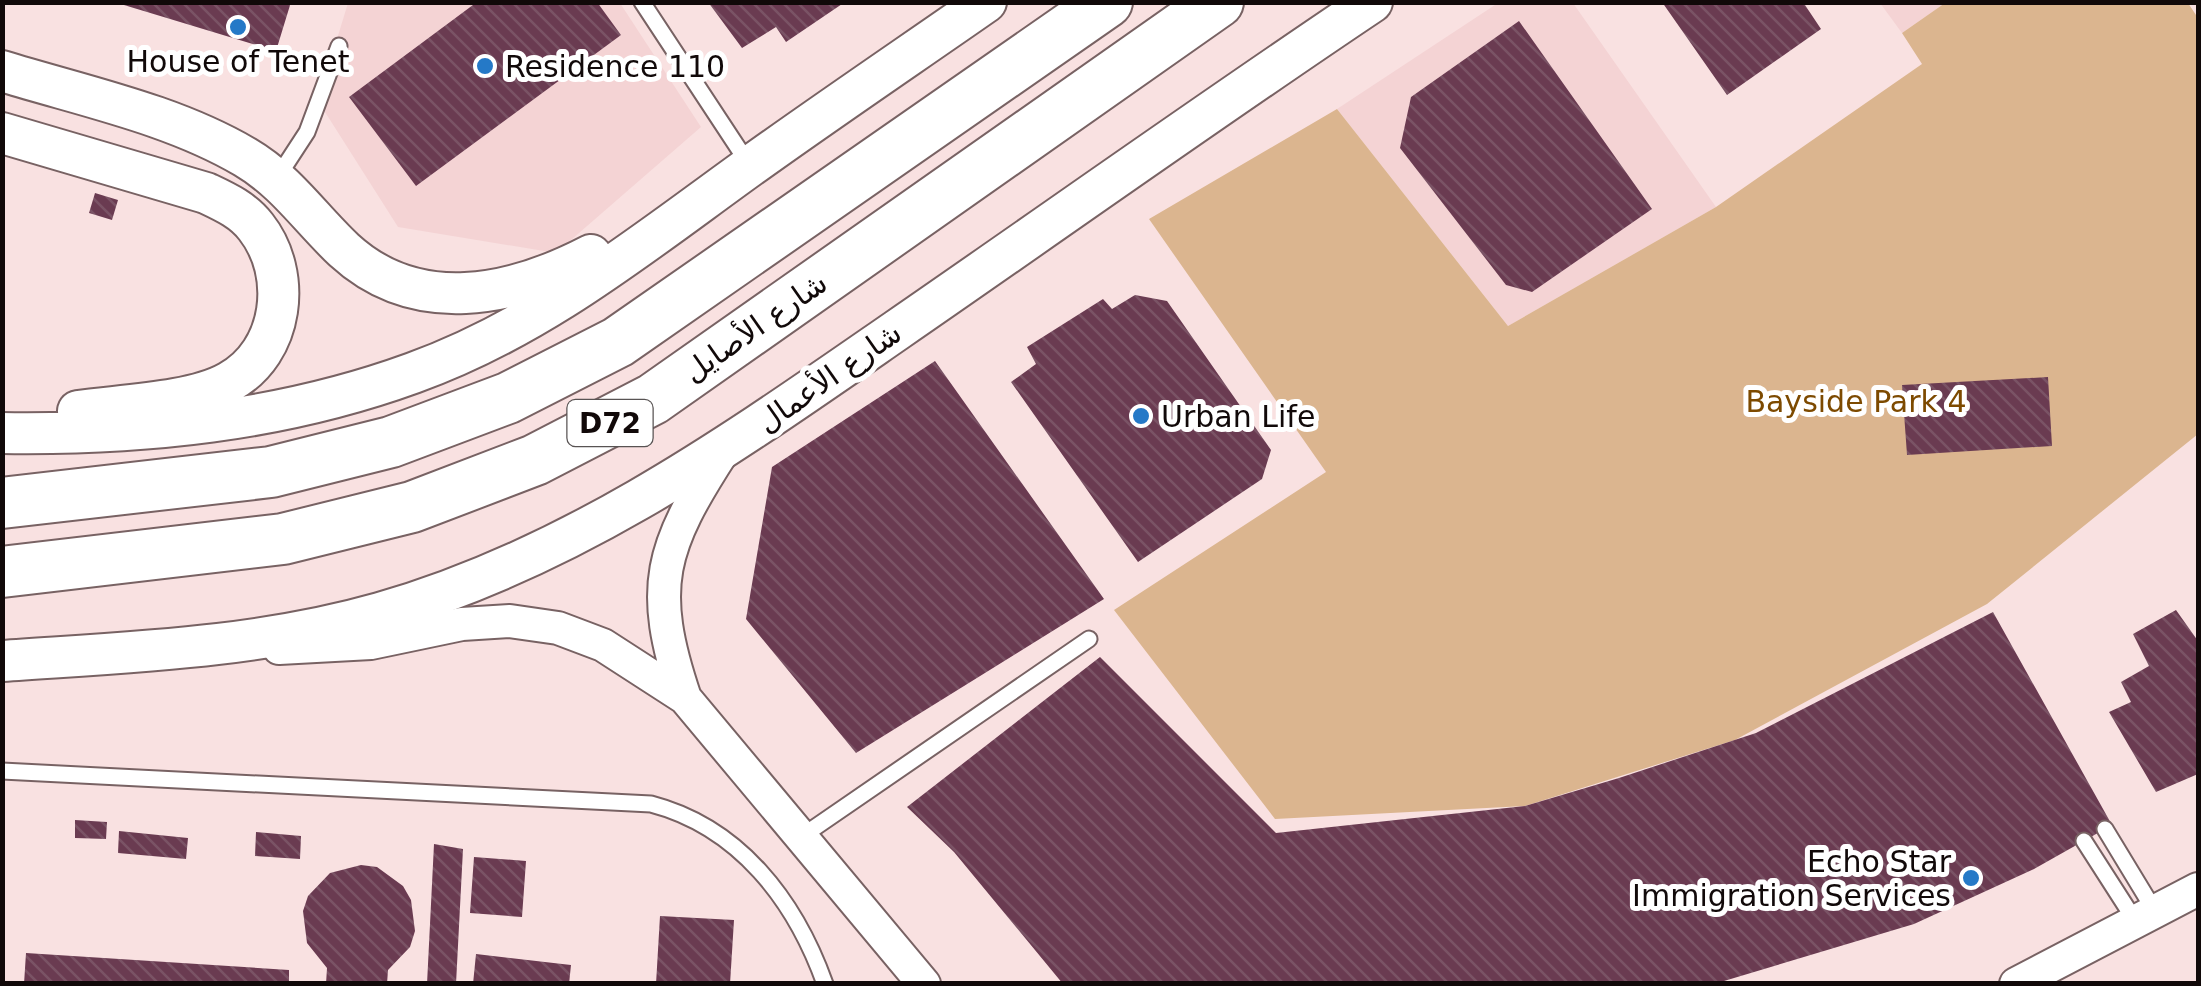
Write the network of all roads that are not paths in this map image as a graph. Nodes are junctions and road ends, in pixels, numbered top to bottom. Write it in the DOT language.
graph roads {
  1 [pos="642,2"];
  2 [pos="986,2"];
  3 [pos="1107,2"];
  4 [pos="1218,2"];
  5 [pos="1372,2"];
  6 [pos="339,46"];
  7 [pos="2,70"];
  8 [pos="2,133"];
  9 [pos="750,167"];
  10 [pos="276,179"];
  11 [pos="694,207"];
  12 [pos="2,423"];
  13 [pos="2,433"];
  14 [pos="723,450"];
  15 [pos="2,503"];
  16 [pos="2,572"];
  17 [pos="1090,640"];
  18 [pos="232,644"];
  19 [pos="2,661"];
  20 [pos="685,698"];
  21 [pos="2,771"];
  22 [pos="2105,829"];
  23 [pos="801,836"];
  24 [pos="2084,840"];
  25 [pos="2198,889"];
  26 [pos="2146,918"];
  27 [pos="825,984"];
  28 [pos="924,984"];
  29 [pos="2016,984"];
  1 -- 9 [label="lane"];
  2 -- 9 [label="street"];
  3 -- 15 [label="main road, D72"];
  4 -- 16 [label="main road, شارع الأصايل / D72"];
  5 -- 14 [label="street, شارع الأعمال"];
  6 -- 10 [label="lane"];
  7 -- 10 [label="street"];
  8 -- 12 [label="street"];
  9 -- 11 [label="street"];
  10 -- 11 [label="street"];
  11 -- 13 [label="street"];
  14 -- 18 [label="street, شارع الأعمال"];
  14 -- 20 [label="street"];
  17 -- 23 [label="lane"];
  18 -- 19 [label="street, شارع الأعمال"];
  18 -- 20 [label="street"];
  20 -- 23 [label="street"];
  21 -- 27 [label="lane"];
  22 -- 26 [label="lane"];
  23 -- 28 [label="street"];
  24 -- 26 [label="lane"];
  25 -- 26 [label="street"];
  26 -- 29 [label="street"];
}
